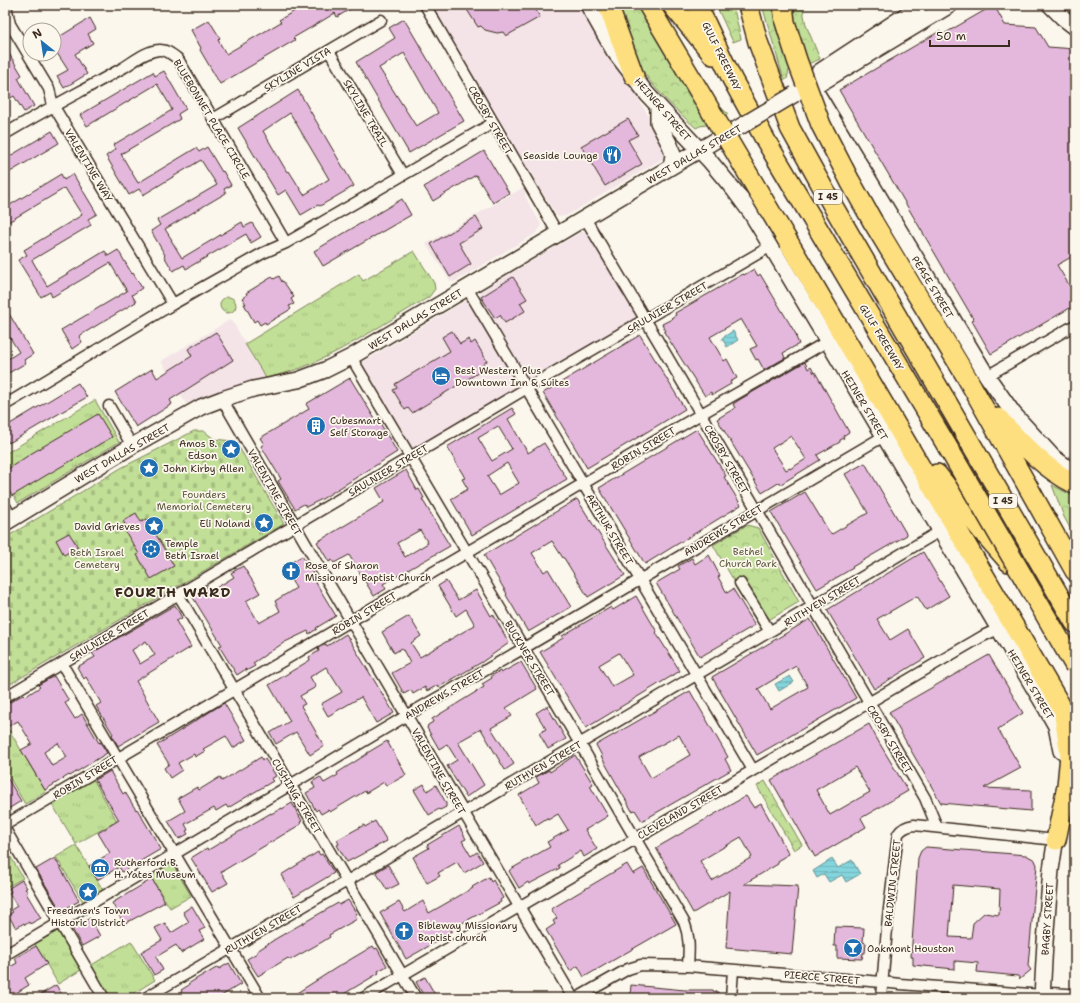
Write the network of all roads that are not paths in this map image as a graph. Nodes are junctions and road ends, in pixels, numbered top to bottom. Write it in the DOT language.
graph roads {
  1 [pos="6,5"];
  2 [pos="425,5"];
  3 [pos="588,5"];
  4 [pos="608,5"];
  5 [pos="648,5"];
  6 [pos="672,5"];
  7 [pos="687,5"];
  8 [pos="697,5"];
  9 [pos="748,5"];
  10 [pos="783,5"];
  11 [pos="920,5"];
  12 [pos="950,5"];
  13 [pos="1050,5"];
  14 [pos="381,20"];
  15 [pos="909,21"];
  16 [pos="1075,27"];
  17 [pos="329,50"];
  18 [pos="634,76"];
  19 [pos="732,79"];
  20 [pos="812,85"];
  21 [pos="54,105"];
  22 [pos="658,106"];
  23 [pos="213,119"];
  24 [pos="493,123"];
  25 [pos="5,134"];
  26 [pos="699,150"];
  27 [pos="671,167"];
  28 [pos="403,175"];
  29 [pos="585,218"];
  30 [pos="558,234"];
  31 [pos="286,244"];
  32 [pos="780,244"];
  33 [pos="468,288"];
  34 [pos="173,304"];
  35 [pos="646,320"];
  36 [pos="1075,325"];
  37 [pos="828,341"];
  38 [pos="352,357"];
  39 [pos="966,376"];
  40 [pos="987,376"];
  41 [pos="527,388"];
  42 [pos="222,399"];
  43 [pos="5,405"];
  44 [pos="109,406"];
  45 [pos="700,414"];
  46 [pos="892,418"];
  47 [pos="884,436"];
  48 [pos="132,446"];
  49 [pos="411,457"];
  50 [pos="1075,473"];
  51 [pos="584,484"];
  52 [pos="1075,484"];
  53 [pos="757,510"];
  54 [pos="7,516"];
  55 [pos="294,525"];
  56 [pos="940,531"];
  57 [pos="467,552"];
  58 [pos="1075,571"];
  59 [pos="640,579"];
  60 [pos="740,583"];
  61 [pos="178,594"];
  62 [pos="813,607"];
  63 [pos="351,620"];
  64 [pos="1073,624"];
  65 [pos="998,629"];
  66 [pos="770,632"];
  67 [pos="524,648"];
  68 [pos="62,664"];
  69 [pos="1075,666"];
  70 [pos="697,675"];
  71 [pos="234,690"];
  72 [pos="5,697"];
  73 [pos="868,703"];
  74 [pos="1063,708"];
  75 [pos="406,716"];
  76 [pos="1075,730"];
  77 [pos="580,743"];
  78 [pos="118,758"];
  79 [pos="754,770"];
  80 [pos="290,785"];
  81 [pos="463,812"];
  82 [pos="5,825"];
  83 [pos="937,827"];
  84 [pos="5,829"];
  85 [pos="635,838"];
  86 [pos="1056,840"];
  87 [pos="174,854"];
  88 [pos="347,881"];
  89 [pos="519,906"];
  90 [pos="60,922"];
  91 [pos="230,948"];
  92 [pos="5,955"];
  93 [pos="688,966"];
  94 [pos="733,970"];
  95 [pos="402,974"];
  96 [pos="882,982"];
  97 [pos="1042,996"];
  98 [pos="1075,997"];
  99 [pos="104,998"];
  100 [pos="145,998"];
  101 [pos="260,998"];
  102 [pos="363,998"];
  103 [pos="416,998"];
  104 [pos="573,998"];
  105 [pos="577,998"];
  106 [pos="731,998"];
  107 [pos="881,998"];
  1 -- 21 [label="street, VALENTINE WAY"];
  2 -- 24 [label="street, CROSBY STREET"];
  3 -- 18 [label="main road, HEINER STREET"];
  4 -- 18 [label="highway"];
  5 -- 32 [label="highway, bridge"];
  6 -- 19 [label="highway"];
  7 -- 19 [label="highway"];
  8 -- 19 [label="highway, GULF FREEWAY / I 45"];
  9 -- 64 [label="highway, I 45"];
  10 -- 39 [label="highway, bridge"];
  11 -- 15 [label="main road, WEST DALLAS STREET"];
  12 -- 15 [label="main road, WEST DALLAS STREET"];
  13 -- 16 [label="main road"];
  14 -- 17 [label="street, SKYLINE VISTA"];
  15 -- 20 [label="main road, WEST DALLAS STREET"];
  17 -- 23 [label="street, SKYLINE VISTA"];
  17 -- 28 [label="street, SKYLINE TRAIL"];
  18 -- 22 [label="main road, HEINER STREET"];
  19 -- 69 [label="highway, GULF FREEWAY / I 45, bridge"];
  20 -- 26 [label="main road, WEST DALLAS STREET, bridge"];
  20 -- 40 [label="main road, PEASE STREET"];
  21 -- 23 [label="street, BLUEBONNET PLACE CIRCLE"];
  21 -- 25 [label="street, BLUEBONNET PLACE CIRCLE"];
  21 -- 34 [label="street, VALENTINE WAY"];
  22 -- 26 [label="main road, HEINER STREET"];
  22 -- 27 [label="main road"];
  23 -- 31 [label="street, BLUEBONNET PLACE CIRCLE"];
  24 -- 28 [label="street"];
  24 -- 30 [label="street, CROSBY STREET"];
  26 -- 27 [label="main road, WEST DALLAS STREET"];
  26 -- 32 [label="main road, HEINER STREET"];
  27 -- 29 [label="main road, WEST DALLAS STREET"];
  28 -- 31 [label="street"];
  29 -- 30 [label="main road, WEST DALLAS STREET"];
  29 -- 35 [label="street, CROSBY STREET"];
  30 -- 33 [label="main road, WEST DALLAS STREET"];
  31 -- 34 [label="street"];
  32 -- 35 [label="street, SAULNIER STREET"];
  32 -- 37 [label="main road, HEINER STREET"];
  32 -- 46 [label="highway"];
  33 -- 38 [label="main road, WEST DALLAS STREET"];
  33 -- 41 [label="street, ARTHUR STREET"];
  34 -- 43 [label="street"];
  35 -- 41 [label="street, SAULNIER STREET"];
  35 -- 45 [label="street, CROSBY STREET"];
  36 -- 40 [label="street"];
  37 -- 45 [label="street, ROBIN STREET"];
  37 -- 47 [label="main road, HEINER STREET"];
  38 -- 42 [label="main road, WEST DALLAS STREET"];
  38 -- 49 [label="street, BUCKNER STREET"];
  39 -- 52 [label="highway"];
  39 -- 58 [label="highway"];
  40 -- 50 [label="main road, PEASE STREET"];
  41 -- 49 [label="street, SAULNIER STREET"];
  41 -- 51 [label="street, ARTHUR STREET"];
  42 -- 48 [label="main road, WEST DALLAS STREET"];
  42 -- 55 [label="street, VALENTINE STREET"];
  44 -- 48 [label="street"];
  45 -- 51 [label="street, ROBIN STREET"];
  45 -- 53 [label="street, CROSBY STREET"];
  46 -- 64 [label="highway"];
  46 -- 74 [label="highway"];
  47 -- 53 [label="street, ANDREWS STREET"];
  47 -- 56 [label="main road, HEINER STREET"];
  48 -- 54 [label="main road, WEST DALLAS STREET"];
  49 -- 55 [label="street, SAULNIER STREET"];
  49 -- 57 [label="street, BUCKNER STREET"];
  51 -- 57 [label="street, ROBIN STREET"];
  51 -- 59 [label="street, ARTHUR STREET"];
  53 -- 59 [label="street, ANDREWS STREET"];
  53 -- 62 [label="street, CROSBY STREET"];
  55 -- 61 [label="street, SAULNIER STREET"];
  55 -- 63 [label="street, VALENTINE STREET"];
  56 -- 62 [label="street, RUTHVEN STREET"];
  56 -- 65 [label="main road, HEINER STREET"];
  57 -- 63 [label="street, ROBIN STREET"];
  57 -- 67 [label="street, BUCKNER STREET"];
  59 -- 67 [label="street, ANDREWS STREET"];
  59 -- 70 [label="street, ARTHUR STREET"];
  60 -- 66 [label="street"];
  61 -- 68 [label="street, SAULNIER STREET"];
  61 -- 71 [label="street, CUSHING STREET"];
  62 -- 66 [label="street, RUTHVEN STREET"];
  62 -- 73 [label="street, CROSBY STREET"];
  63 -- 71 [label="street, ROBIN STREET"];
  63 -- 75 [label="street, VALENTINE STREET"];
  65 -- 73 [label="street, CLEVELAND STREET"];
  65 -- 86 [label="main road, HEINER STREET"];
  66 -- 70 [label="street, RUTHVEN STREET"];
  67 -- 75 [label="street, ANDREWS STREET"];
  67 -- 77 [label="street, BUCKNER STREET"];
  68 -- 72 [label="street, SAULNIER STREET"];
  68 -- 78 [label="street"];
  70 -- 77 [label="street, RUTHVEN STREET"];
  70 -- 79 [label="street, ARTHUR STREET"];
  71 -- 78 [label="street, ROBIN STREET"];
  71 -- 80 [label="street, CUSHING STREET"];
  73 -- 79 [label="street, CLEVELAND STREET"];
  73 -- 83 [label="street, CROSBY STREET"];
  74 -- 76 [label="highway"];
  74 -- 86 [label="highway"];
  75 -- 80 [label="street, ANDREWS STREET"];
  75 -- 81 [label="street, VALENTINE STREET"];
  77 -- 81 [label="street, RUTHVEN STREET"];
  77 -- 85 [label="street, BUCKNER STREET"];
  78 -- 82 [label="street, ROBIN STREET"];
  78 -- 87 [label="street"];
  79 -- 85 [label="street, CLEVELAND STREET"];
  80 -- 87 [label="street, ANDREWS STREET"];
  80 -- 88 [label="street, CUSHING STREET"];
  81 -- 88 [label="street, RUTHVEN STREET"];
  81 -- 89 [label="street, VALENTINE STREET"];
  83 -- 86 [label="street, BALDWIN STREET"];
  83 -- 96 [label="street, BALDWIN STREET"];
  84 -- 90 [label="street"];
  85 -- 89 [label="street, CLEVELAND STREET"];
  85 -- 93 [label="street, BUCKNER STREET"];
  86 -- 97 [label="main road, BAGBY STREET"];
  87 -- 90 [label="street, ANDREWS STREET"];
  87 -- 91 [label="street"];
  88 -- 91 [label="street, RUTHVEN STREET"];
  88 -- 95 [label="street, CUSHING STREET"];
  89 -- 95 [label="street, CLEVELAND STREET"];
  89 -- 104 [label="street, VALENTINE STREET"];
  90 -- 92 [label="street, ANDREWS STREET"];
  90 -- 99 [label="street"];
  91 -- 100 [label="street, RUTHVEN STREET"];
  91 -- 101 [label="street"];
  93 -- 94 [label="street, PIERCE STREET"];
  93 -- 105 [label="street, PIERCE STREET"];
  94 -- 96 [label="street, PIERCE STREET"];
  94 -- 106 [label="street"];
  95 -- 102 [label="street, CLEVELAND STREET"];
  95 -- 103 [label="street, CUSHING STREET"];
  96 -- 97 [label="street, PIERCE STREET"];
  96 -- 107 [label="street, BALDWIN STREET"];
  97 -- 98 [label="main road, PIERCE STREET"];
}
